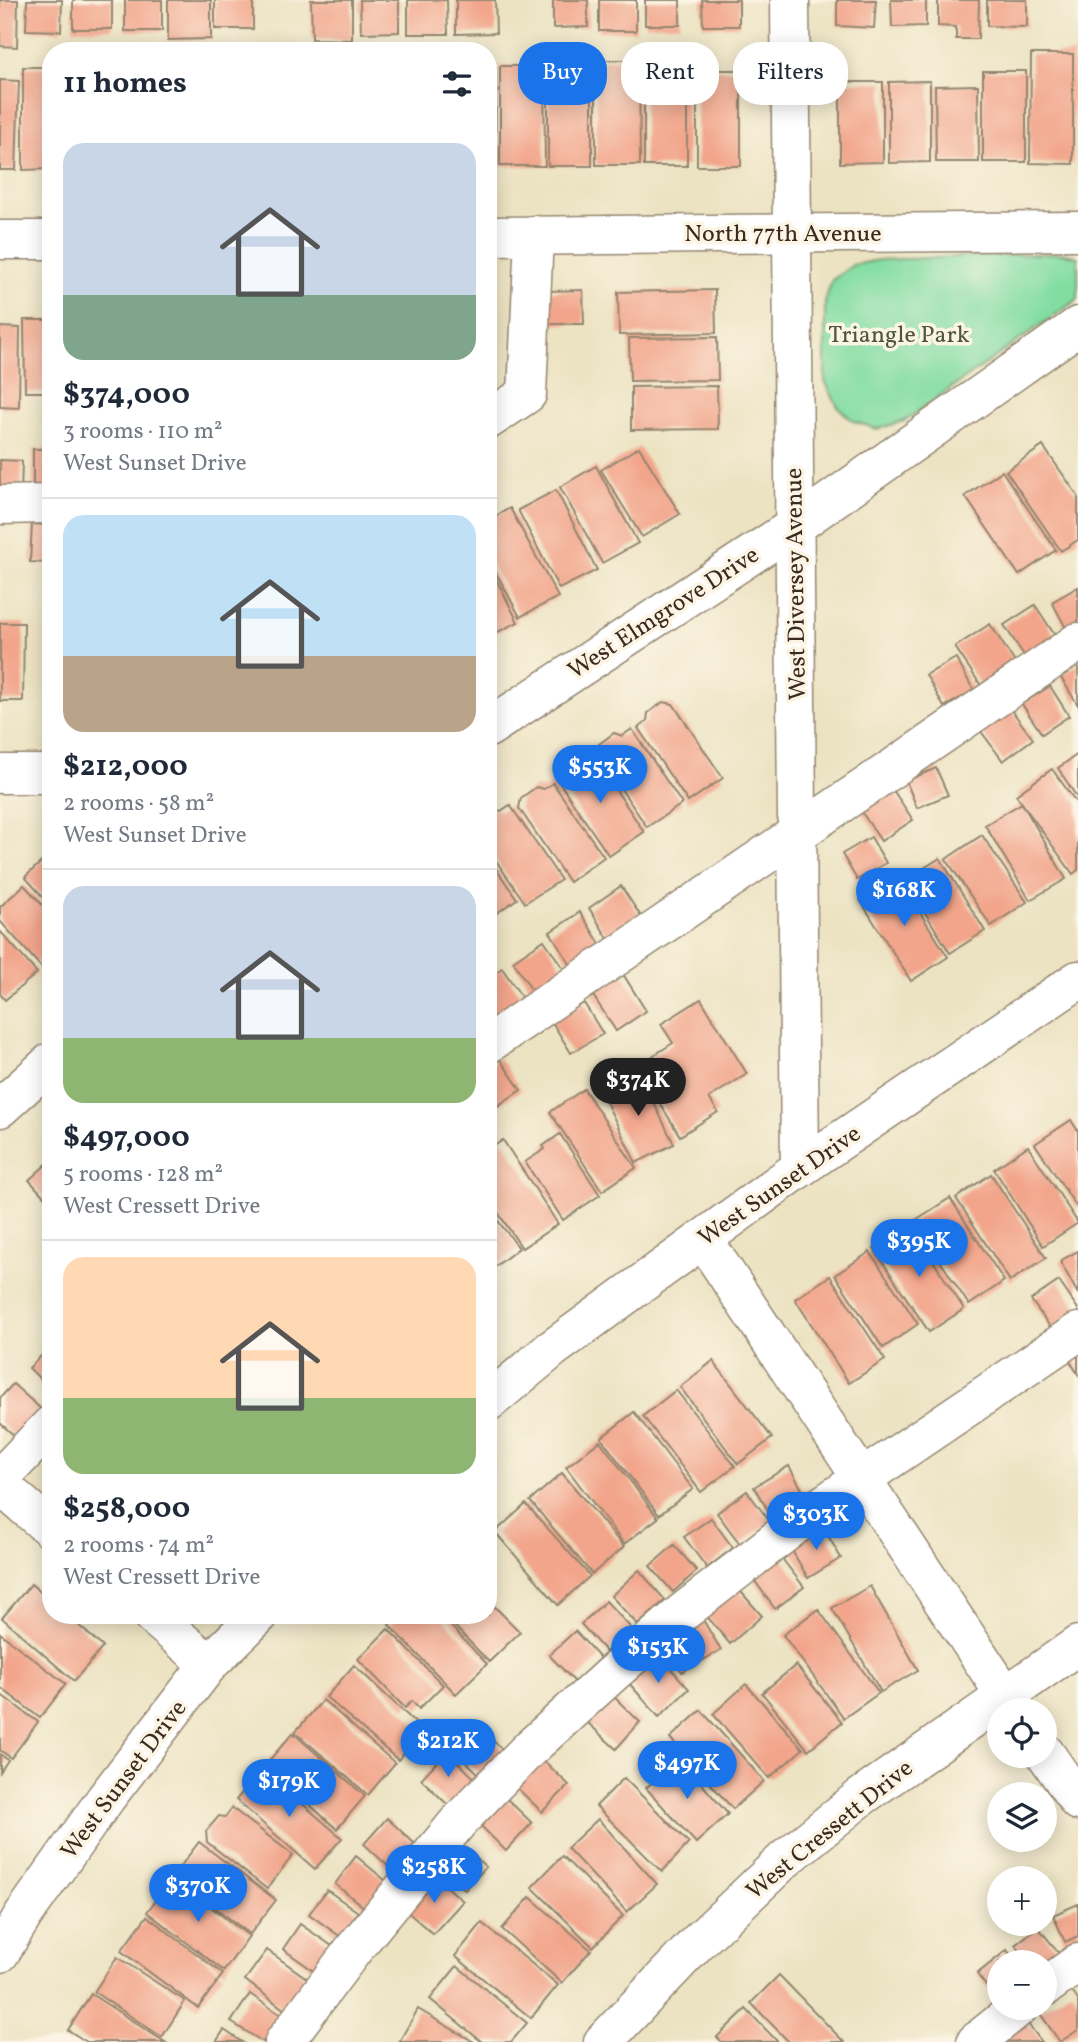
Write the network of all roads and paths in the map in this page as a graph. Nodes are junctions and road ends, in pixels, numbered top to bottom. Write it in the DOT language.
graph roads {
  1 [pos="790,0"];
  2 [pos="1078,231"];
  3 [pos="792,233"];
  4 [pos="534,235"];
  5 [pos="497,236"];
  6 [pos="0,240"];
  7 [pos="42,240"];
  8 [pos="1078,326"];
  9 [pos="497,413"];
  10 [pos="42,504"];
  11 [pos="0,505"];
  12 [pos="795,526"];
  13 [pos="1078,642"];
  14 [pos="497,721"];
  15 [pos="797,834"];
  16 [pos="1078,979"];
  17 [pos="497,1038"];
  18 [pos="42,1070"];
  19 [pos="0,1108"];
  20 [pos="800,1168"];
  21 [pos="703,1239"];
  22 [pos="1078,1332"];
  23 [pos="497,1395"];
  24 [pos="42,1434"];
  25 [pos="0,1478"];
  26 [pos="861,1478"];
  27 [pos="0,1485"];
  28 [pos="42,1520"];
  29 [pos="162,1624"];
  30 [pos="250,1624"];
  31 [pos="1078,1645"];
  32 [pos="209,1664"];
  33 [pos="1007,1698"];
  34 [pos="1015,1698"];
  35 [pos="987,1717"];
  36 [pos="1055,1768"];
  37 [pos="1078,1801"];
  38 [pos="0,1953"];
  39 [pos="1078,1963"];
  40 [pos="1057,1978"];
  41 [pos="1003,2020"];
  42 [pos="284,2042"];
  43 [pos="603,2042"];
  44 [pos="976,2042"];
  1 -- 3 [label="street, West Diversey Avenue"];
  2 -- 3 [label="street, North 77th Avenue"];
  3 -- 4 [label="street, North 77th Avenue"];
  3 -- 12 [label="street, West Diversey Avenue"];
  4 -- 5 [label="street, North 77th Avenue"];
  4 -- 9 [label="street"];
  6 -- 7 [label="street"];
  8 -- 12 [label="street, West Elmgrove Drive"];
  10 -- 11 [label="street"];
  12 -- 14 [label="street, West Elmgrove Drive"];
  12 -- 15 [label="street, West Diversey Avenue"];
  13 -- 15 [label="street"];
  15 -- 17 [label="street"];
  15 -- 20 [label="street, West Diversey Avenue"];
  16 -- 20 [label="street, West Sunset Drive"];
  18 -- 19 [label="street"];
  20 -- 21 [label="street, West Sunset Drive"];
  21 -- 23 [label="street, West Sunset Drive"];
  21 -- 26 [label="street"];
  22 -- 26 [label="street"];
  24 -- 25 [label="street"];
  26 -- 33 [label="street"];
  26 -- 42 [label="street"];
  27 -- 28 [label="street"];
  29 -- 32 [label="street"];
  30 -- 32 [label="street, West Sunset Drive"];
  31 -- 34 [label="street, West Cressett Drive"];
  32 -- 38 [label="street, West Sunset Drive"];
  35 -- 43 [label="street, West Cressett Drive"];
  36 -- 37 [label="street"];
  39 -- 40 [label="street"];
  41 -- 44 [label="street"];
}
